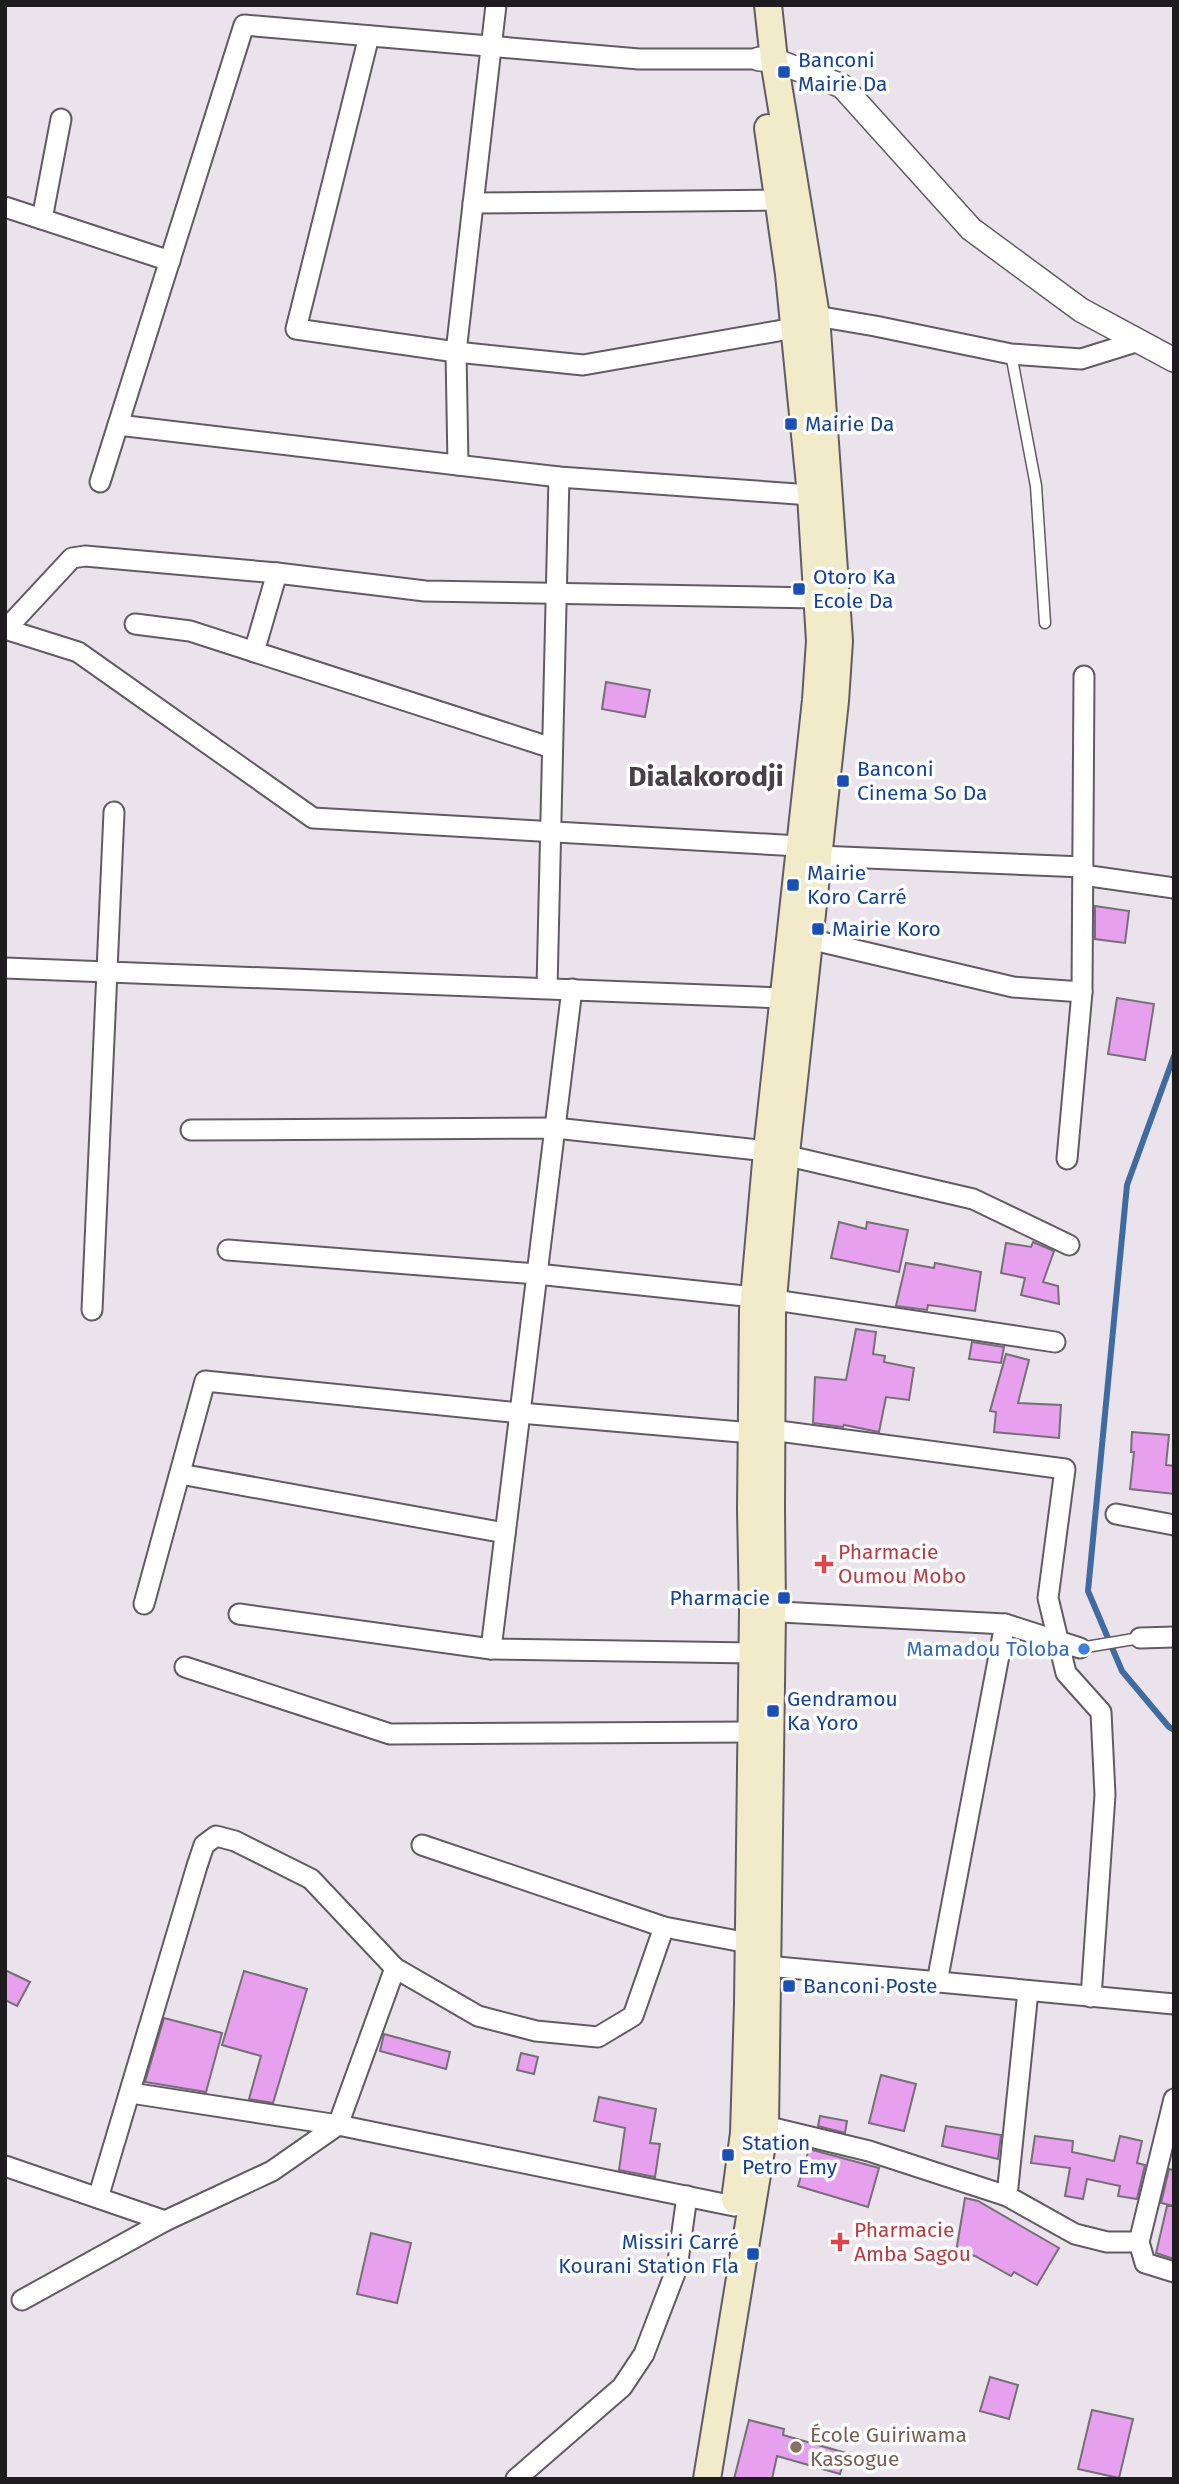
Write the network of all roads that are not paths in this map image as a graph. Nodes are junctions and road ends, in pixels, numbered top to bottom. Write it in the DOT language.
graph roads {
  1 [pos="496,5"];
  2 [pos="763,6"];
  3 [pos="369,36"];
  4 [pos="491,46"];
  5 [pos="766,60"];
  6 [pos="61,119"];
  7 [pos="777,200"];
  8 [pos="473,203"];
  9 [pos="5,207"];
  10 [pos="41,219"];
  11 [pos="170,261"];
  12 [pos="805,322"];
  13 [pos="1139,341"];
  14 [pos="456,352"];
  15 [pos="1010,354"];
  16 [pos="1174,360"];
  17 [pos="118,425"];
  18 [pos="458,465"];
  19 [pos="559,477"];
  20 [pos="100,482"];
  21 [pos="811,495"];
  22 [pos="277,573"];
  23 [pos="556,594"];
  24 [pos="818,598"];
  25 [pos="135,624"];
  26 [pos="1045,624"];
  27 [pos="5,629"];
  28 [pos="254,652"];
  29 [pos="1084,676"];
  30 [pos="552,748"];
  31 [pos="114,812"];
  32 [pos="551,832"];
  33 [pos="809,851"];
  34 [pos="1083,871"];
  35 [pos="1174,888"];
  36 [pos="809,939"];
  37 [pos="5,968"];
  38 [pos="107,971"];
  39 [pos="547,988"];
  40 [pos="572,989"];
  41 [pos="1082,992"];
  42 [pos="784,998"];
  43 [pos="555,1128"];
  44 [pos="191,1130"];
  45 [pos="777,1153"];
  46 [pos="1067,1159"];
  47 [pos="1069,1245"];
  48 [pos="228,1250"];
  49 [pos="537,1273"];
  50 [pos="764,1298"];
  51 [pos="92,1310"];
  52 [pos="1055,1342"];
  53 [pos="520,1413"];
  54 [pos="761,1432"];
  55 [pos="180,1474"];
  56 [pos="1116,1514"];
  57 [pos="1174,1525"];
  58 [pos="505,1533"];
  59 [pos="144,1604"];
  60 [pos="763,1611"];
  61 [pos="239,1614"];
  62 [pos="1005,1624"];
  63 [pos="1174,1637"];
  64 [pos="1140,1638"];
  65 [pos="1059,1642"];
  66 [pos="1080,1648"];
  67 [pos="491,1649"];
  68 [pos="753,1653"];
  69 [pos="185,1667"];
  70 [pos="752,1732"];
  71 [pos="422,1845"];
  72 [pos="664,1927"];
  73 [pos="758,1955"];
  74 [pos="395,1968"];
  75 [pos="937,1982"];
  76 [pos="1028,1991"];
  77 [pos="1091,1997"];
  78 [pos="1174,2004"];
  79 [pos="131,2093"];
  80 [pos="1174,2099"];
  81 [pos="338,2125"];
  82 [pos="765,2126"];
  83 [pos="5,2166"];
  84 [pos="687,2196"];
  85 [pos="1007,2196"];
  86 [pos="98,2197"];
  87 [pos="734,2206"];
  88 [pos="165,2221"];
  89 [pos="1139,2242"];
  90 [pos="1174,2272"];
  91 [pos="22,2300"];
  92 [pos="516,2479"];
  93 [pos="690,2479"];
  94 [pos="707,2479"];
  1 -- 4 [label="street"];
  2 -- 5 [label="main road"];
  3 -- 4 [label="street"];
  3 -- 11 [label="street"];
  3 -- 14 [label="street"];
  4 -- 5 [label="street"];
  4 -- 8 [label="street"];
  5 -- 7 [label="main road"];
  5 -- 12 [label="main road"];
  5 -- 13 [label="street"];
  6 -- 10 [label="street"];
  7 -- 8 [label="street"];
  7 -- 12 [label="main road"];
  8 -- 14 [label="street"];
  9 -- 10 [label="street"];
  10 -- 11 [label="street"];
  11 -- 17 [label="street"];
  12 -- 14 [label="street"];
  12 -- 15 [label="street"];
  12 -- 21 [label="main road"];
  12 -- 33 [label="main road"];
  13 -- 15 [label="street"];
  13 -- 16 [label="street"];
  14 -- 18 [label="street"];
  15 -- 26 [label="lane"];
  17 -- 18 [label="street"];
  17 -- 20 [label="street"];
  18 -- 19 [label="street"];
  19 -- 21 [label="street"];
  19 -- 23 [label="street"];
  21 -- 24 [label="main road"];
  22 -- 23 [label="street"];
  22 -- 27 [label="street"];
  22 -- 28 [label="street"];
  23 -- 24 [label="street"];
  23 -- 30 [label="street"];
  24 -- 33 [label="main road"];
  25 -- 28 [label="street"];
  27 -- 32 [label="street"];
  28 -- 30 [label="street"];
  29 -- 34 [label="street"];
  30 -- 32 [label="street"];
  31 -- 38 [label="street"];
  32 -- 33 [label="street"];
  32 -- 39 [label="street"];
  33 -- 34 [label="street"];
  33 -- 36 [label="main road"];
  33 -- 42 [label="main road"];
  34 -- 35 [label="street"];
  34 -- 41 [label="street"];
  36 -- 41 [label="street"];
  36 -- 45 [label="main road"];
  37 -- 38 [label="street"];
  38 -- 39 [label="street"];
  38 -- 51 [label="street"];
  39 -- 40 [label="street"];
  40 -- 42 [label="street"];
  40 -- 43 [label="street"];
  41 -- 46 [label="street"];
  42 -- 45 [label="main road"];
  43 -- 44 [label="street"];
  43 -- 45 [label="street"];
  43 -- 49 [label="street"];
  45 -- 47 [label="street"];
  45 -- 50 [label="main road"];
  48 -- 49 [label="street"];
  49 -- 50 [label="street"];
  49 -- 53 [label="street"];
  50 -- 52 [label="street"];
  50 -- 54 [label="main road"];
  53 -- 54 [label="street"];
  53 -- 55 [label="street"];
  53 -- 58 [label="street"];
  54 -- 60 [label="main road"];
  54 -- 65 [label="street"];
  55 -- 58 [label="street"];
  55 -- 59 [label="street"];
  56 -- 57 [label="street"];
  58 -- 67 [label="street"];
  60 -- 62 [label="street"];
  60 -- 68 [label="main road"];
  60 -- 73 [label="main road"];
  61 -- 67 [label="street"];
  62 -- 65 [label="street"];
  62 -- 75 [label="street"];
  63 -- 64 [label="street"];
  64 -- 66 [label="lane"];
  65 -- 66 [label="street"];
  65 -- 77 [label="street"];
  67 -- 68 [label="street"];
  68 -- 70 [label="main road"];
  69 -- 70 [label="street"];
  70 -- 73 [label="main road"];
  71 -- 72 [label="street"];
  72 -- 73 [label="street"];
  72 -- 74 [label="street"];
  73 -- 75 [label="street"];
  73 -- 82 [label="main road"];
  73 -- 87 [label="main road"];
  74 -- 79 [label="street"];
  74 -- 81 [label="street"];
  75 -- 76 [label="street"];
  76 -- 77 [label="street"];
  76 -- 85 [label="street"];
  77 -- 78 [label="street"];
  79 -- 81 [label="street"];
  79 -- 86 [label="street"];
  80 -- 89 [label="street"];
  81 -- 84 [label="street"];
  81 -- 88 [label="street"];
  82 -- 85 [label="street"];
  82 -- 94 [label="main road"];
  83 -- 86 [label="street"];
  84 -- 87 [label="street"];
  84 -- 92 [label="street"];
  85 -- 89 [label="street"];
  86 -- 88 [label="street"];
  87 -- 93 [label="main road"];
  88 -- 91 [label="street"];
  89 -- 90 [label="street"];
}
